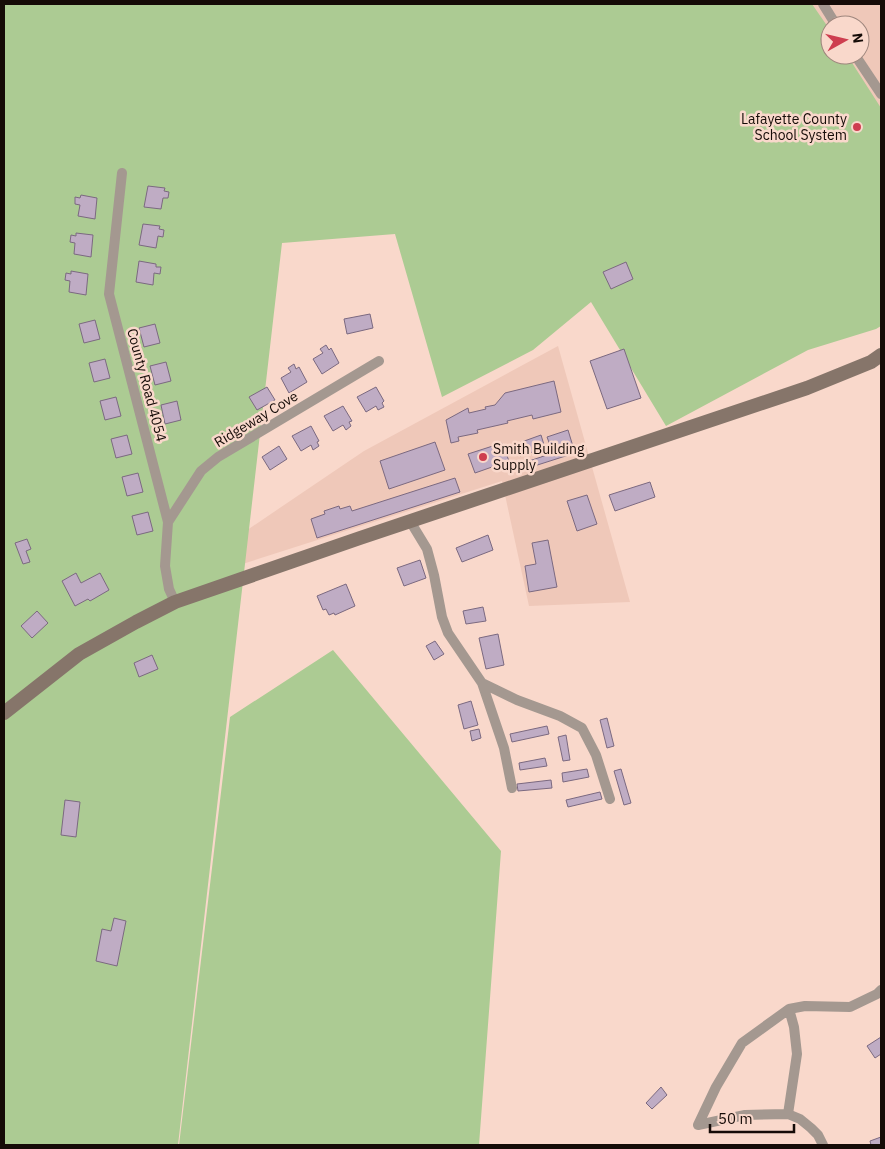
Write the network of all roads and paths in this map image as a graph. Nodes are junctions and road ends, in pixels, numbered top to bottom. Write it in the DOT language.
graph roads {
  1 [pos="822,4"];
  2 [pos="829,15"];
  3 [pos="862,65"];
  4 [pos="881,94"];
  5 [pos="122,173"];
  6 [pos="881,356"];
  7 [pos="379,361"];
  8 [pos="410,521"];
  9 [pos="168,522"];
  10 [pos="175,602"];
  11 [pos="482,683"];
  12 [pos="4,713"];
  13 [pos="512,788"];
  14 [pos="610,799"];
  15 [pos="881,990"];
  16 [pos="789,1010"];
  17 [pos="788,1114"];
  18 [pos="823,1145"];
  1 -- 2 [label="street"];
  3 -- 4 [label="street"];
  5 -- 9 [label="street, County Road 4054"];
  6 -- 8 [label="main road"];
  7 -- 9 [label="street, Ridgeway Cove"];
  8 -- 10 [label="main road"];
  8 -- 11 [label="street"];
  9 -- 10 [label="street, County Road 4054"];
  10 -- 12 [label="main road"];
  11 -- 13 [label="street"];
  11 -- 14 [label="street"];
  15 -- 16 [label="street"];
  16 -- 17 [label="street"];
  16 -- 17 [label="street"];
  17 -- 18 [label="street"];
}
